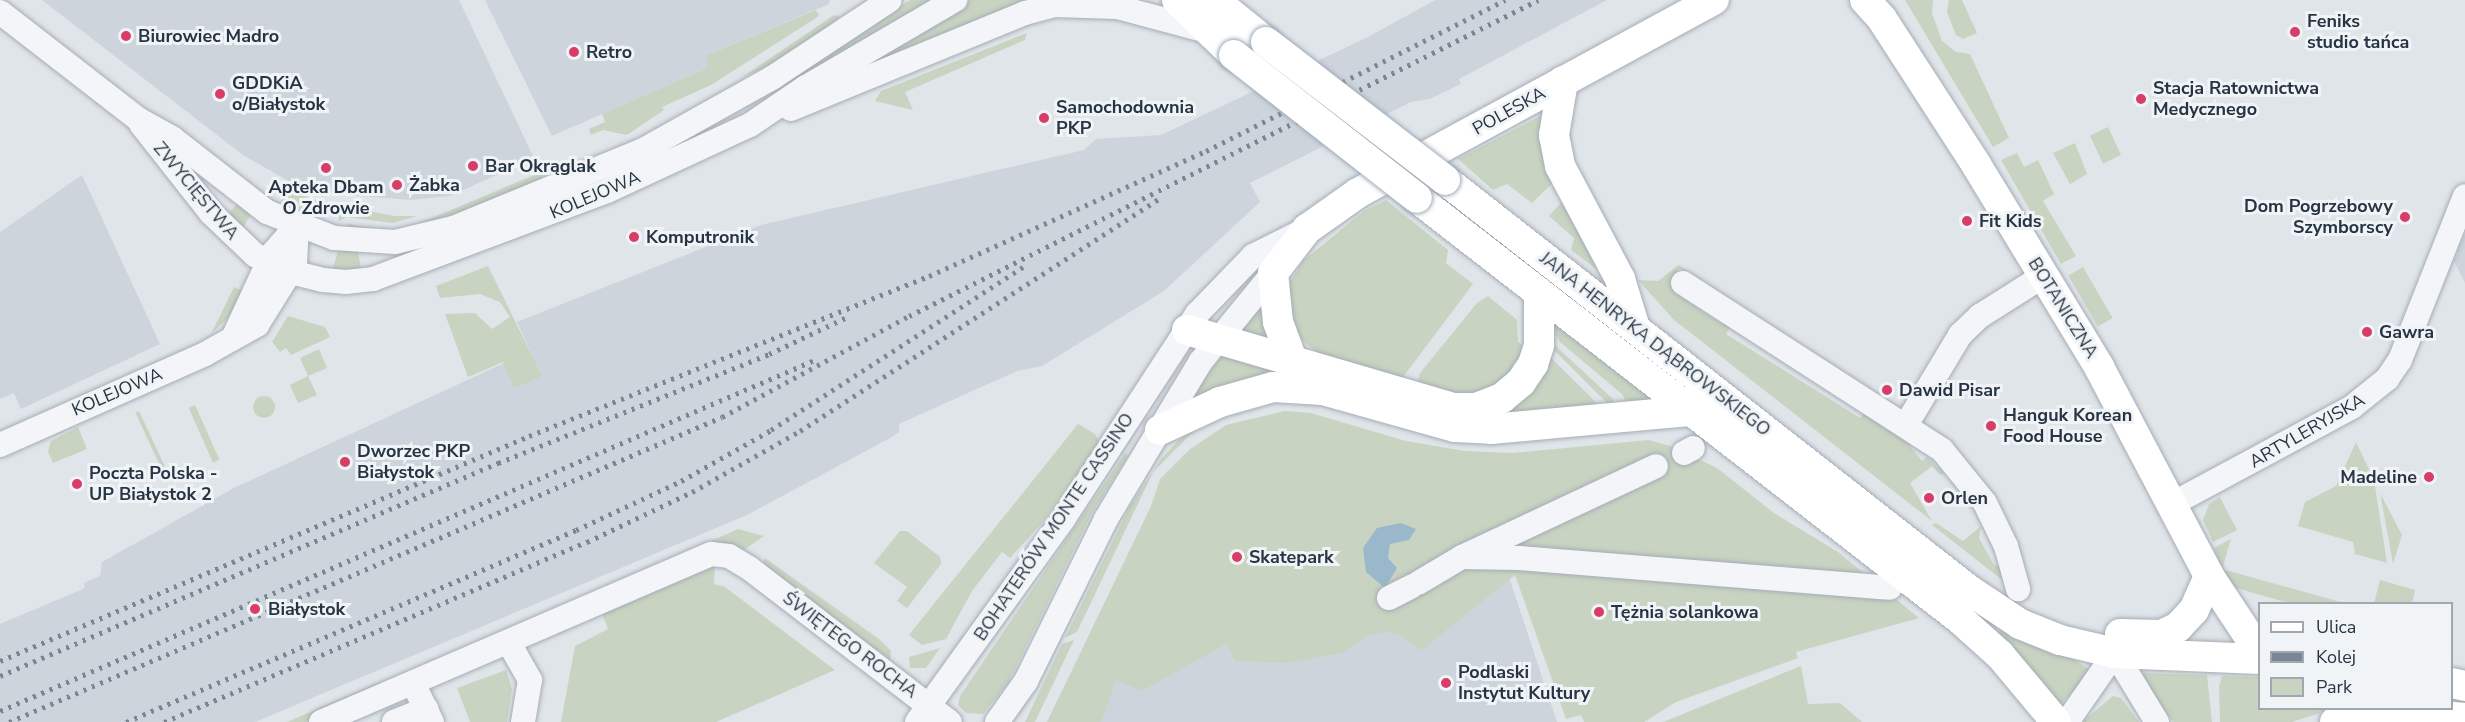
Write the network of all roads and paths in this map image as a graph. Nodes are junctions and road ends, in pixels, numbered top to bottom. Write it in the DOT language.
graph roads {
  1 [pos="860,0"];
  2 [pos="890,0"];
  3 [pos="955,0"];
  4 [pos="1177,0"];
  5 [pos="1214,0"];
  6 [pos="1714,0"];
  7 [pos="1875,6"];
  8 [pos="0,12"];
  9 [pos="847,29"];
  10 [pos="1207,31"];
  11 [pos="1563,81"];
  12 [pos="138,119"];
  13 [pos="750,125"];
  14 [pos="236,191"];
  15 [pos="2465,196"];
  16 [pos="211,213"];
  17 [pos="297,225"];
  18 [pos="1307,229"];
  19 [pos="370,242"];
  20 [pos="267,263"];
  21 [pos="291,272"];
  22 [pos="1273,273"];
  23 [pos="2043,276"];
  24 [pos="373,279"];
  25 [pos="1683,283"];
  26 [pos="1534,289"];
  27 [pos="1635,328"];
  28 [pos="1186,330"];
  29 [pos="233,338"];
  30 [pos="1218,338"];
  31 [pos="1292,360"];
  32 [pos="1689,411"];
  33 [pos="1906,425"];
  34 [pos="1160,430"];
  35 [pos="0,445"];
  36 [pos="1656,466"];
  37 [pos="2174,503"];
  38 [pos="1462,558"];
  39 [pos="2209,576"];
  40 [pos="1890,588"];
  41 [pos="2018,589"];
  42 [pos="1969,590"];
  43 [pos="1389,598"];
  44 [pos="509,643"];
  45 [pos="2258,651"];
  46 [pos="2115,653"];
  47 [pos="2258,659"];
  48 [pos="413,683"];
  49 [pos="924,714"];
  50 [pos="429,715"];
  51 [pos="2465,718"];
  52 [pos="321,722"];
  53 [pos="394,722"];
  54 [pos="523,722"];
  55 [pos="950,722"];
  56 [pos="997,722"];
  57 [pos="2056,722"];
  58 [pos="2067,722"];
  59 [pos="2157,722"];
  60 [pos="2335,722"];
  1 -- 9 [label="street"];
  2 -- 9 [label="street, KOLEJOWA"];
  3 -- 13 [label="street, KOLEJOWA"];
  4 -- 10 [label="main road, JANA HENRYKA DĄBROWSKIEGO"];
  5 -- 27 [label="main road, JANA HENRYKA DĄBROWSKIEGO, bridge"];
  6 -- 11 [label="main road, POLESKA"];
  7 -- 23 [label="main road, BOTANICZNA"];
  8 -- 12 [label="street, ZWYCIĘSTWA"];
  9 -- 19 [label="street, KOLEJOWA"];
  10 -- 13 [label="street"];
  10 -- 26 [label="main road, JANA HENRYKA DĄBROWSKIEGO, bridge"];
  11 -- 18 [label="main road, POLESKA"];
  11 -- 27 [label="main road"];
  12 -- 14 [label="street, ZWYCIĘSTWA"];
  12 -- 16 [label="street, ZWYCIĘSTWA"];
  13 -- 24 [label="street, KOLEJOWA"];
  14 -- 16 [label="street"];
  14 -- 17 [label="street, ZWYCIĘSTWA"];
  15 -- 37 [label="street, ARTYLERYJSKA"];
  16 -- 20 [label="street, ZWYCIĘSTWA"];
  17 -- 19 [label="street, KOLEJOWA"];
  17 -- 20 [label="street"];
  17 -- 21 [label="street"];
  18 -- 22 [label="main road, POLESKA"];
  18 -- 28 [label="street, POLESKA"];
  19 -- 24 [label="street"];
  20 -- 21 [label="street, ZWYCIĘSTWA"];
  20 -- 29 [label="street"];
  21 -- 24 [label="street, KOLEJOWA"];
  21 -- 29 [label="street, KOLEJOWA"];
  22 -- 30 [label="street, POLESKA"];
  22 -- 31 [label="main road"];
  23 -- 33 [label="street"];
  23 -- 37 [label="main road, BOTANICZNA"];
  25 -- 33 [label="street"];
  26 -- 31 [label="main road"];
  26 -- 32 [label="main road, JANA HENRYKA DĄBROWSKIEGO"];
  27 -- 42 [label="main road, JANA HENRYKA DĄBROWSKIEGO"];
  28 -- 30 [label="main road"];
  28 -- 49 [label="street, BOHATERÓW MONTE CASSINO"];
  29 -- 35 [label="street, KOLEJOWA"];
  30 -- 31 [label="main road"];
  30 -- 34 [label="street, BOHATERÓW MONTE CASSINO"];
  32 -- 34 [label="main road"];
  32 -- 57 [label="main road, JANA HENRYKA DĄBROWSKIEGO"];
  33 -- 41 [label="street"];
  34 -- 56 [label="street, BOHATERÓW MONTE CASSINO"];
  36 -- 38 [label="street"];
  37 -- 39 [label="main road, BOTANICZNA"];
  38 -- 40 [label="street"];
  38 -- 43 [label="street"];
  39 -- 42 [label="main road"];
  39 -- 45 [label="main road, BOTANICZNA"];
  42 -- 46 [label="main road, JANA HENRYKA DĄBROWSKIEGO"];
  44 -- 48 [label="street, ŚWIĘTEGO ROCHA"];
  44 -- 49 [label="street, ŚWIĘTEGO ROCHA"];
  44 -- 54 [label="street"];
  46 -- 47 [label="main road, JANA HENRYKA DĄBROWSKIEGO"];
  46 -- 58 [label="street"];
  46 -- 59 [label="street"];
  48 -- 50 [label="street"];
  48 -- 52 [label="street, ŚWIĘTEGO ROCHA"];
  49 -- 55 [label="street, ŚWIĘTEGO ROCHA"];
  50 -- 53 [label="street"];
  51 -- 60 [label="main road"];
}
